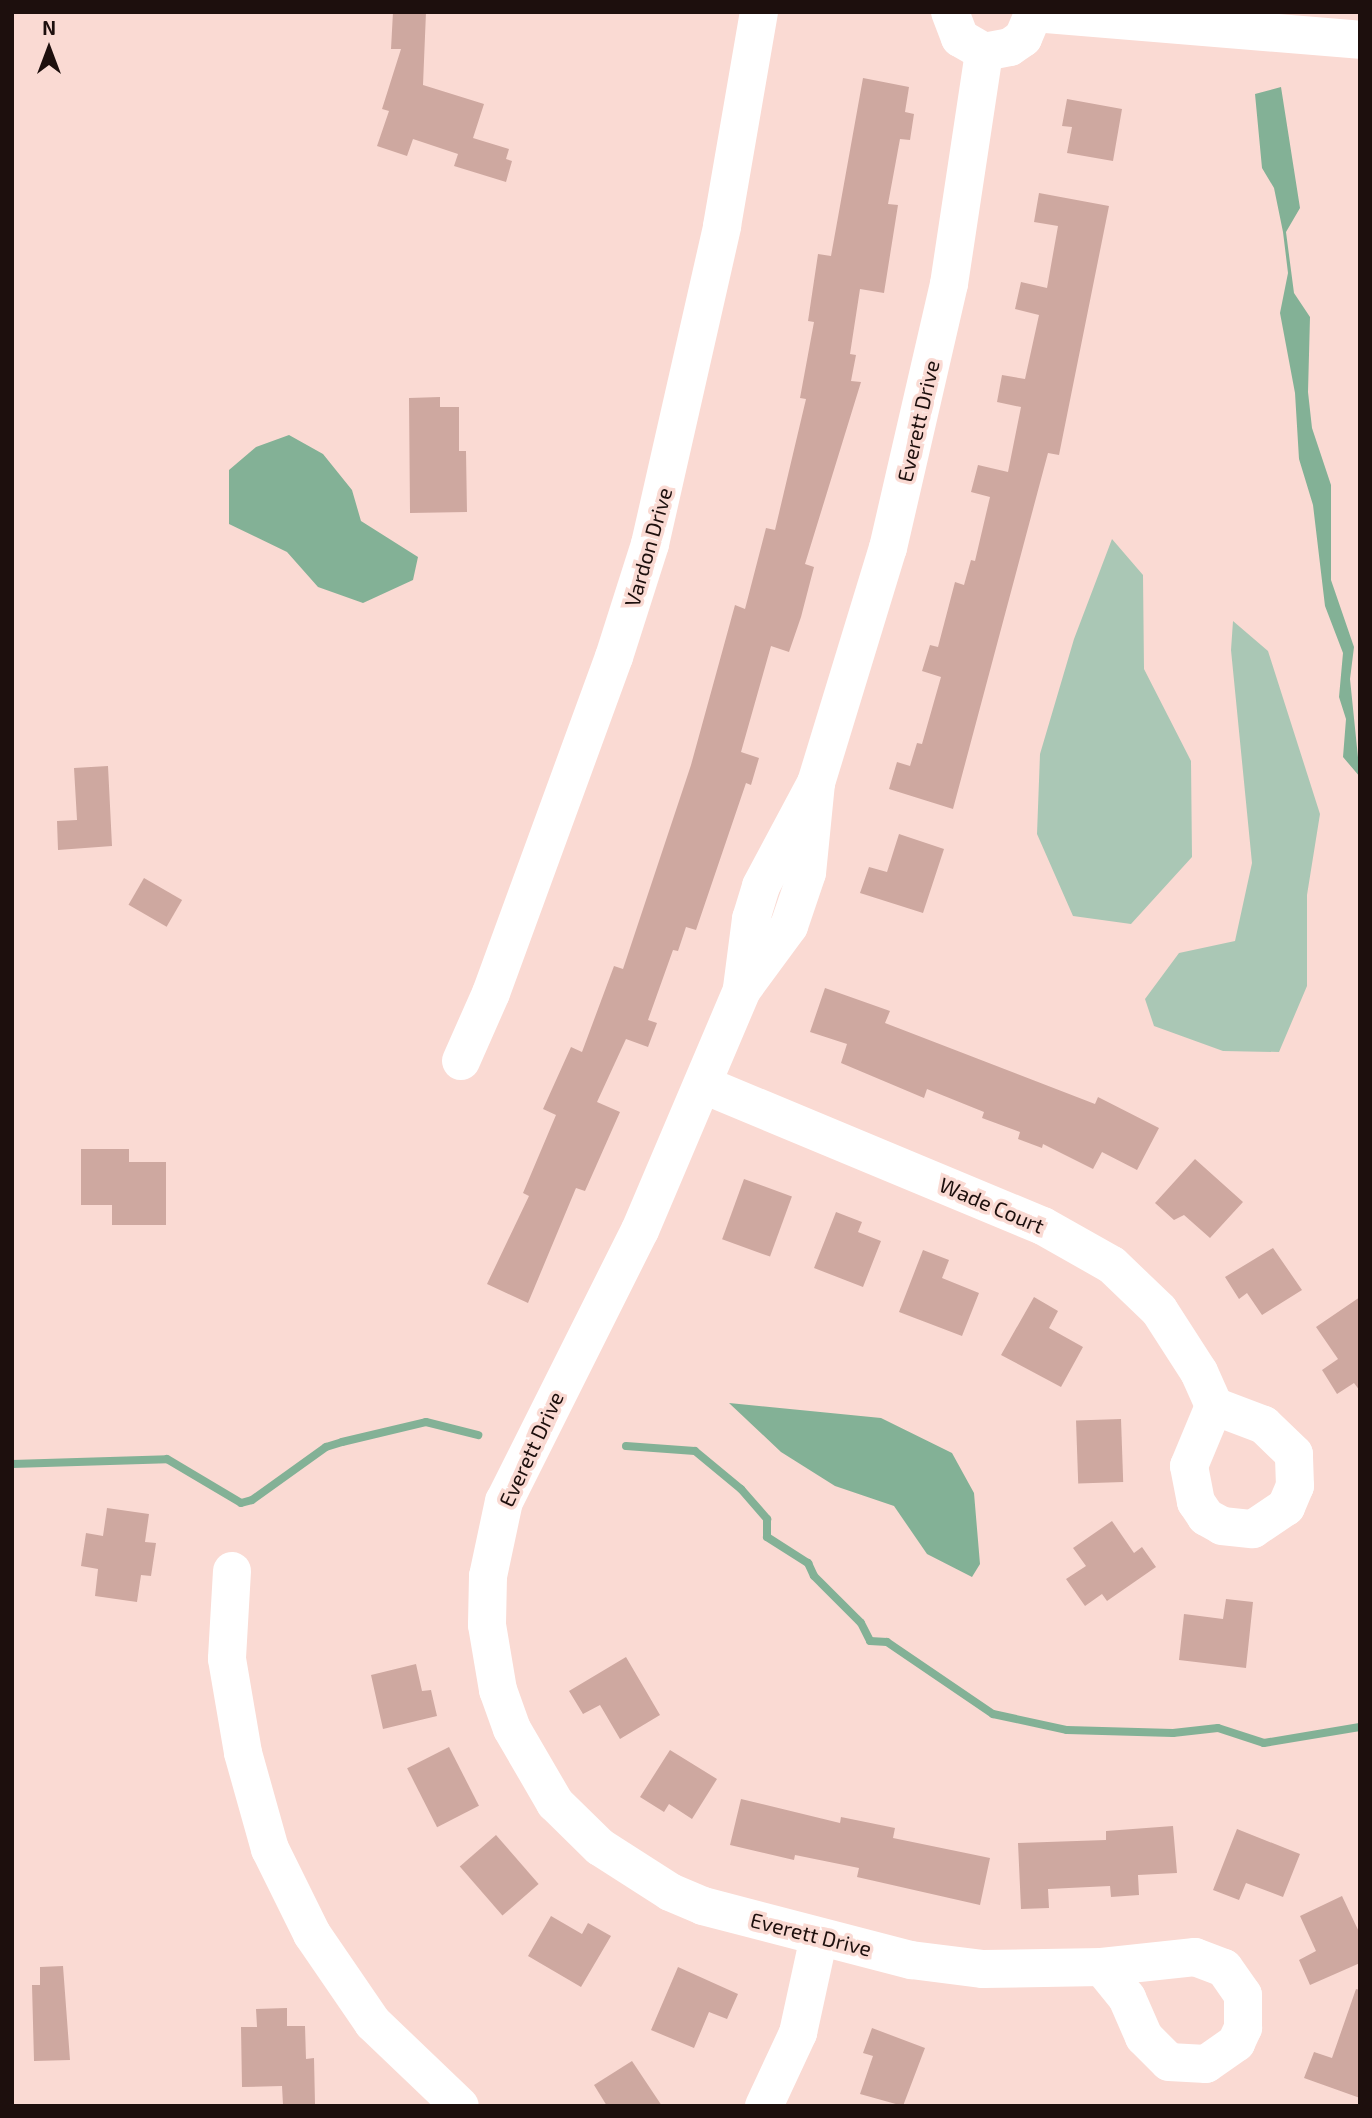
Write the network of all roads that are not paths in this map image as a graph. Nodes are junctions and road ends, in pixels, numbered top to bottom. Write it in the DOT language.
graph roads {
  1 [pos="760,12"];
  2 [pos="950,12"];
  3 [pos="1034,13"];
  4 [pos="1360,40"];
  5 [pos="985,52"];
  6 [pos="461,1061"];
  7 [pos="704,1085"];
  8 [pos="1214,1406"];
  9 [pos="232,1571"];
  10 [pos="819,1937"];
  11 [pos="1102,1967"];
  12 [pos="460,2106"];
  13 [pos="764,2106"];
  1 -- 6 [label="street, Vardon Drive"];
  2 -- 5 [label="street"];
  3 -- 4 [label="street"];
  3 -- 5 [label="street"];
  5 -- 7 [label="street, Everett Drive"];
  7 -- 8 [label="street, Wade Court"];
  7 -- 10 [label="street, Everett Drive"];
  9 -- 12 [label="street"];
  10 -- 11 [label="street, Everett Drive"];
  10 -- 13 [label="street"];
}
